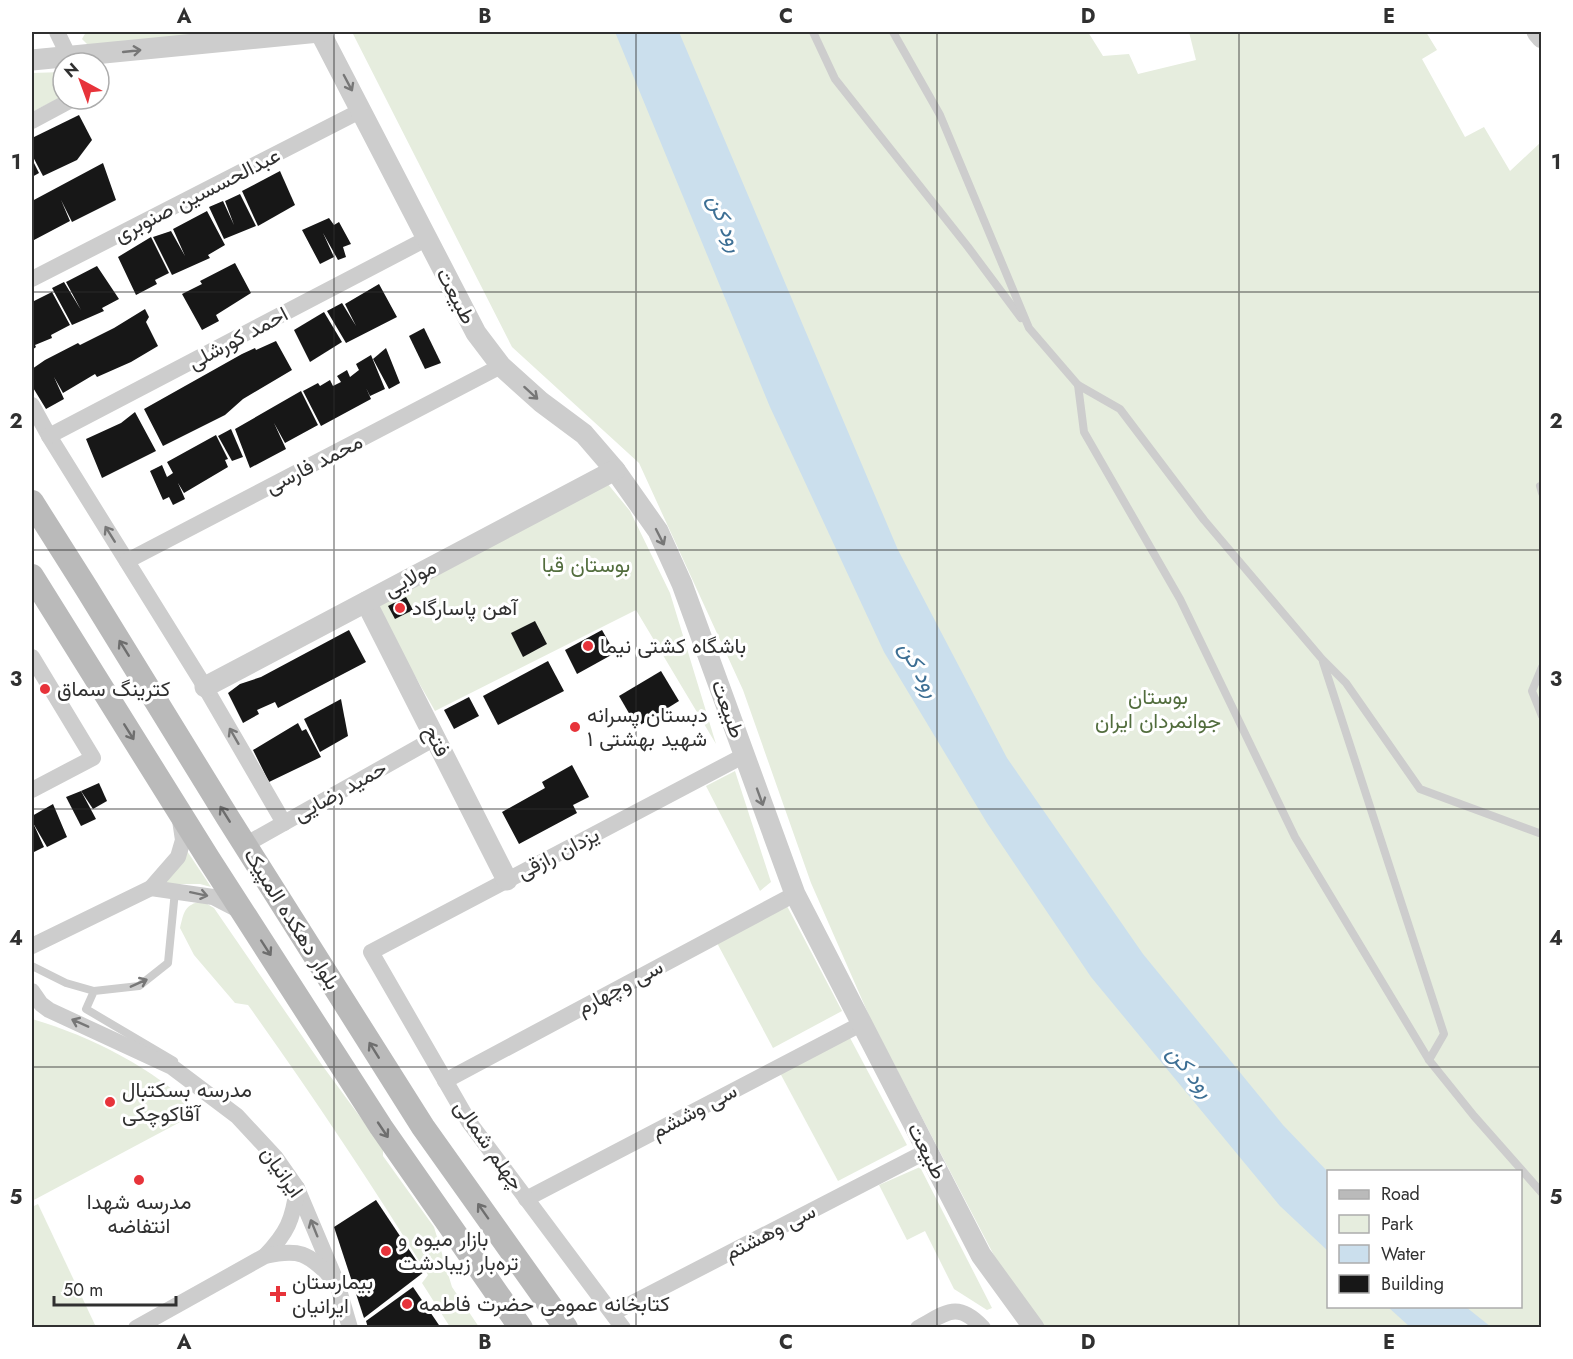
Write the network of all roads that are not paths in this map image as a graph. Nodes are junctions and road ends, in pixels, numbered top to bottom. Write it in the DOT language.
graph roads {
  1 [pos="57,32"];
  2 [pos="320,32"];
  3 [pos="813,32"];
  4 [pos="893,32"];
  5 [pos="1537,32"];
  6 [pos="1542,38"];
  7 [pos="66,51"];
  8 [pos="111,55"];
  9 [pos="32,60"];
  10 [pos="51,60"];
  11 [pos="362,110"];
  12 [pos="52,111"];
  13 [pos="32,122"];
  14 [pos="426,239"];
  15 [pos="32,279"];
  16 [pos="1029,328"];
  17 [pos="501,366"];
  18 [pos="1078,385"];
  19 [pos="32,405"];
  20 [pos="49,436"];
  21 [pos="615,470"];
  22 [pos="32,502"];
  23 [pos="126,561"];
  24 [pos="32,576"];
  25 [pos="366,602"];
  26 [pos="32,657"];
  27 [pos="1322,659"];
  28 [pos="1542,667"];
  29 [pos="205,687"];
  30 [pos="1542,716"];
  31 [pos="435,738"];
  32 [pos="745,755"];
  33 [pos="32,790"];
  34 [pos="178,811"];
  35 [pos="284,823"];
  36 [pos="1542,832"];
  37 [pos="245,845"];
  38 [pos="507,880"];
  39 [pos="151,888"];
  40 [pos="175,891"];
  41 [pos="795,894"];
  42 [pos="243,912"];
  43 [pos="32,946"];
  44 [pos="371,952"];
  45 [pos="32,966"];
  46 [pos="32,991"];
  47 [pos="94,991"];
  48 [pos="861,1024"];
  49 [pos="1429,1060"];
  50 [pos="182,1074"];
  51 [pos="445,1081"];
  52 [pos="927,1151"];
  53 [pos="1522,1170"];
  54 [pos="1522,1170"];
  55 [pos="297,1188"];
  56 [pos="1542,1193"];
  57 [pos="526,1199"];
  58 [pos="265,1256"];
  59 [pos="337,1282"];
  60 [pos="613,1313"];
  61 [pos="1026,1325"];
  62 [pos="136,1328"];
  63 [pos="350,1328"];
  64 [pos="521,1328"];
  65 [pos="566,1328"];
  66 [pos="623,1328"];
  67 [pos="918,1328"];
  68 [pos="983,1328"];
  1 -- 7 [label="street"];
  8 -- 2 [label="street, one-way"];
  2 -- 11 [label="street, طبیعت, one-way"];
  3 -- 16 [label="lane"];
  4 -- 16 [label="lane"];
  5 -- 6 [label="street"];
  9 -- 10 [label="street"];
  11 -- 14 [label="street, طبیعت"];
  11 -- 15 [label="street, عبدالحسسین صنوبری"];
  12 -- 13 [label="street"];
  14 -- 17 [label="street, طبیعت"];
  14 -- 20 [label="street, احمد کورشلی"];
  16 -- 18 [label="lane"];
  17 -- 21 [label="street, طبیعت, one-way"];
  17 -- 23 [label="street, محمد فارسی"];
  18 -- 27 [label="lane"];
  18 -- 49 [label="lane"];
  19 -- 20 [label="street"];
  23 -- 20 [label="street, one-way"];
  21 -- 25 [label="street, مولایی"];
  21 -- 32 [label="street, طبیعت, one-way"];
  37 -- 22 [label="main road, بلوار دهکده المپیک, one-way"];
  23 -- 29 [label="street"];
  24 -- 34 [label="main road, بلوار دهکده المپیک, one-way"];
  25 -- 29 [label="street, مولایی"];
  25 -- 31 [label="street, فتح"];
  26 -- 33 [label="street"];
  27 -- 36 [label="lane"];
  27 -- 49 [label="lane"];
  28 -- 30 [label="lane"];
  35 -- 29 [label="street, one-way"];
  31 -- 35 [label="street, حمید رضایی"];
  31 -- 38 [label="street, فتح"];
  32 -- 38 [label="street, یزدان رازقی"];
  32 -- 41 [label="street, طبیعت, one-way"];
  34 -- 39 [label="street"];
  34 -- 42 [label="main road, بلوار دهکده المپیک"];
  35 -- 37 [label="street, حمید رضایی"];
  65 -- 37 [label="main road, بلوار دهکده المپیک, one-way"];
  38 -- 44 [label="street, یزدان رازقی"];
  39 -- 40 [label="street"];
  39 -- 43 [label="street"];
  40 -- 42 [label="street, one-way"];
  47 -- 40 [label="lane, one-way"];
  41 -- 48 [label="street, طبیعت"];
  41 -- 51 [label="street, سی وچهارم"];
  42 -- 64 [label="main road, بلوار دهکده المپیک, one-way"];
  44 -- 51 [label="street, چهلم شمالی"];
  45 -- 47 [label="lane"];
  50 -- 46 [label="street, ایرانیان, one-way"];
  47 -- 50 [label="lane"];
  48 -- 52 [label="street, طبیعت"];
  48 -- 57 [label="street, سی وششم"];
  49 -- 53 [label="lane"];
  50 -- 55 [label="street, ایرانیان"];
  51 -- 57 [label="street, چهلم شمالی"];
  52 -- 60 [label="street, سی وهشتم"];
  52 -- 61 [label="street, طبیعت"];
  54 -- 56 [label="lane"];
  55 -- 58 [label="street"];
  59 -- 55 [label="street, ایرانیان, one-way"];
  57 -- 60 [label="street, چهلم شمالی"];
  58 -- 59 [label="street"];
  58 -- 62 [label="street"];
  59 -- 63 [label="street, ایرانیان"];
  60 -- 66 [label="street, چهلم شمالی"];
  67 -- 68 [label="street"];
}
